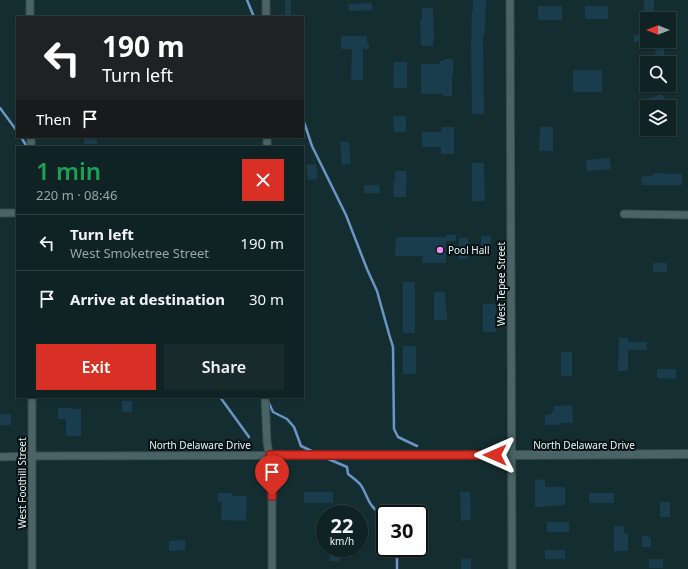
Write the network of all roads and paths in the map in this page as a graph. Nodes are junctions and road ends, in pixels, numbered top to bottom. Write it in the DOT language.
graph roads {
  1 [pos="30,0"];
  2 [pos="266,0"];
  3 [pos="510,0"];
  4 [pos="30,16"];
  5 [pos="266,16"];
  6 [pos="0,213"];
  7 [pos="16,213"];
  8 [pos="624,214"];
  9 [pos="688,215"];
  10 [pos="32,398"];
  11 [pos="265,398"];
  12 [pos="688,454"];
  13 [pos="270,455"];
  14 [pos="511,455"];
  15 [pos="32,456"];
  16 [pos="0,457"];
  17 [pos="32,569"];
  18 [pos="272,569"];
  19 [pos="512,569"];
  1 -- 4 [label="street"];
  2 -- 5 [label="street"];
  3 -- 14 [label="street, West Tepee Street"];
  6 -- 7 [label="street"];
  8 -- 9 [label="street"];
  10 -- 15 [label="street, West Foothill Street"];
  11 -- 13 [label="street"];
  12 -- 14 [label="street, North Delaware Drive"];
  13 -- 14 [label="street, North Delaware Drive"];
  13 -- 15 [label="street, North Delaware Drive"];
  13 -- 18 [label="street"];
  14 -- 19 [label="street, West Tepee Street"];
  15 -- 16 [label="street, North Delaware Drive"];
  15 -- 17 [label="street, West Foothill Street"];
}
